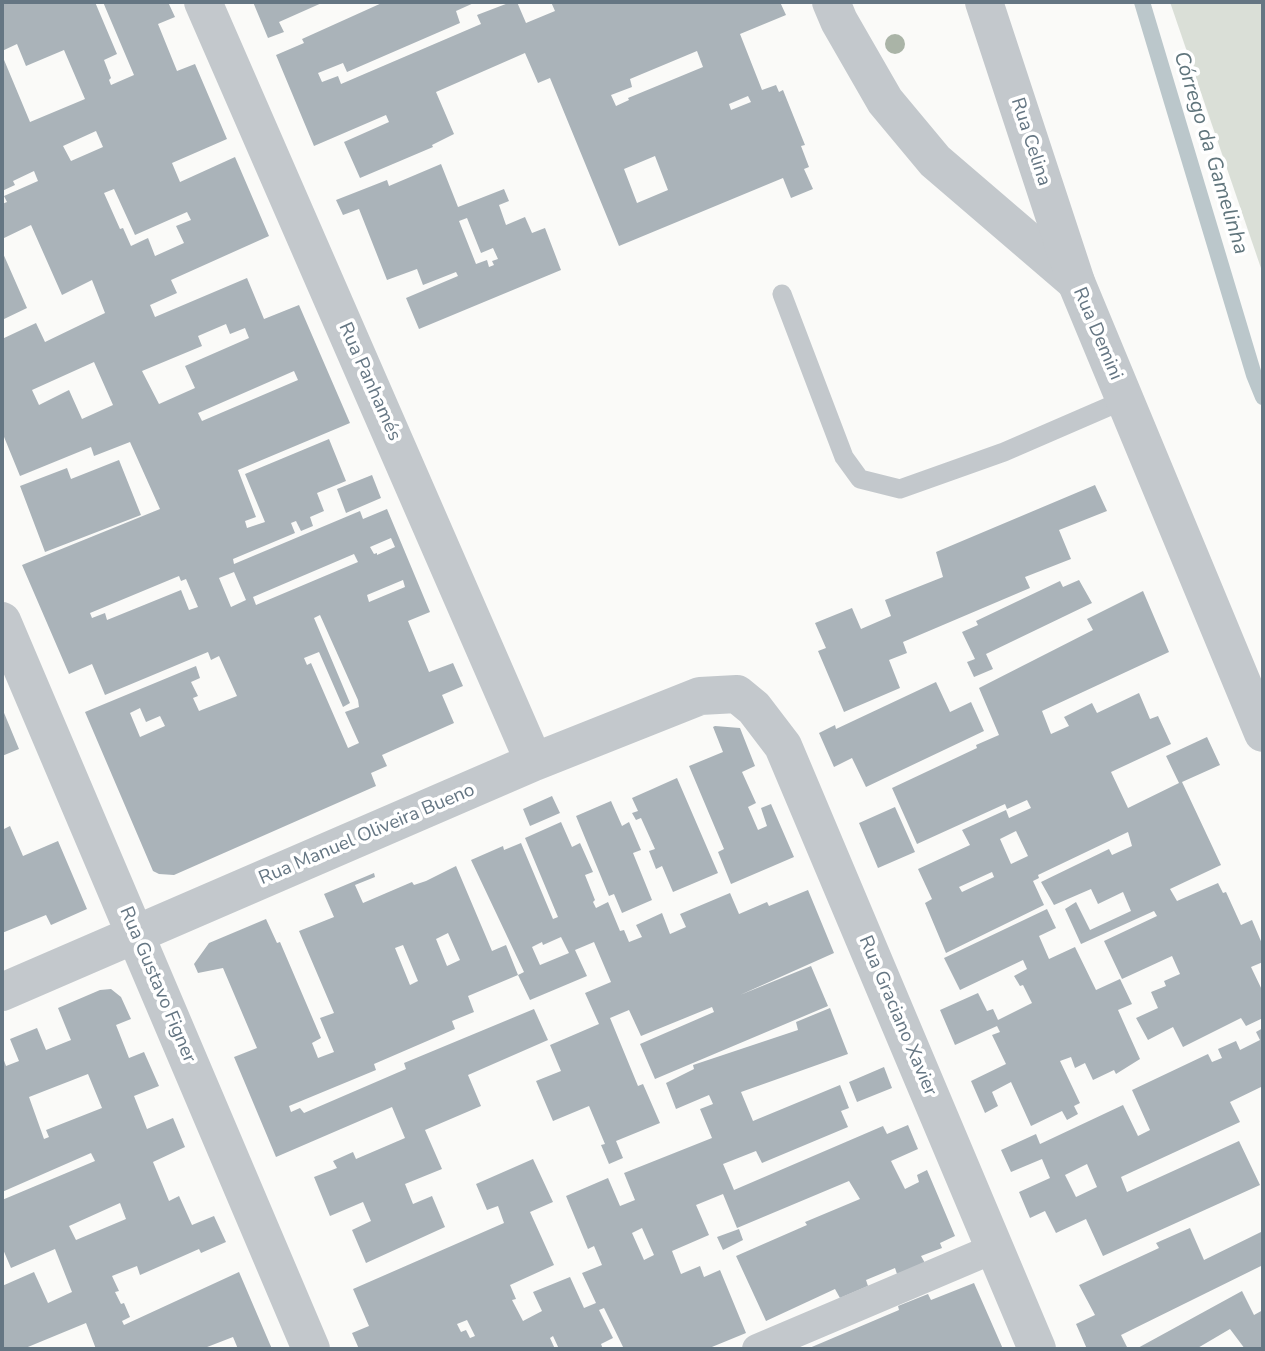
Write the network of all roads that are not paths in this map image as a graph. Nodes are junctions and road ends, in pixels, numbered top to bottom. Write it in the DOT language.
graph roads {
  1 [pos="203,2"];
  2 [pos="831,2"];
  3 [pos="984,2"];
  4 [pos="1076,282"];
  5 [pos="782,294"];
  6 [pos="1124,400"];
  7 [pos="2,621"];
  8 [pos="737,694"];
  9 [pos="1263,733"];
  10 [pos="534,762"];
  11 [pos="136,935"];
  12 [pos="2,992"];
  13 [pos="995,1248"];
  14 [pos="311,1349"];
  15 [pos="757,1349"];
  16 [pos="1037,1349"];
  1 -- 10 [label="street, Rua Panhamés"];
  2 -- 4 [label="street, Rua Demini"];
  3 -- 4 [label="street, Rua Celina"];
  4 -- 6 [label="street, Rua Demini"];
  5 -- 6 [label="lane"];
  6 -- 9 [label="street, Rua Demini"];
  7 -- 11 [label="street, Rua Gustavo Figner"];
  8 -- 10 [label="street, Rua Manuel Oliveira Bueno"];
  8 -- 13 [label="street, Rua Graciano Xavier"];
  10 -- 11 [label="street, Rua Manuel Oliveira Bueno"];
  11 -- 12 [label="street, Rua Manuel Oliveira Bueno"];
  11 -- 14 [label="street, Rua Gustavo Figner"];
  13 -- 15 [label="street"];
  13 -- 16 [label="street, Rua Graciano Xavier"];
}
